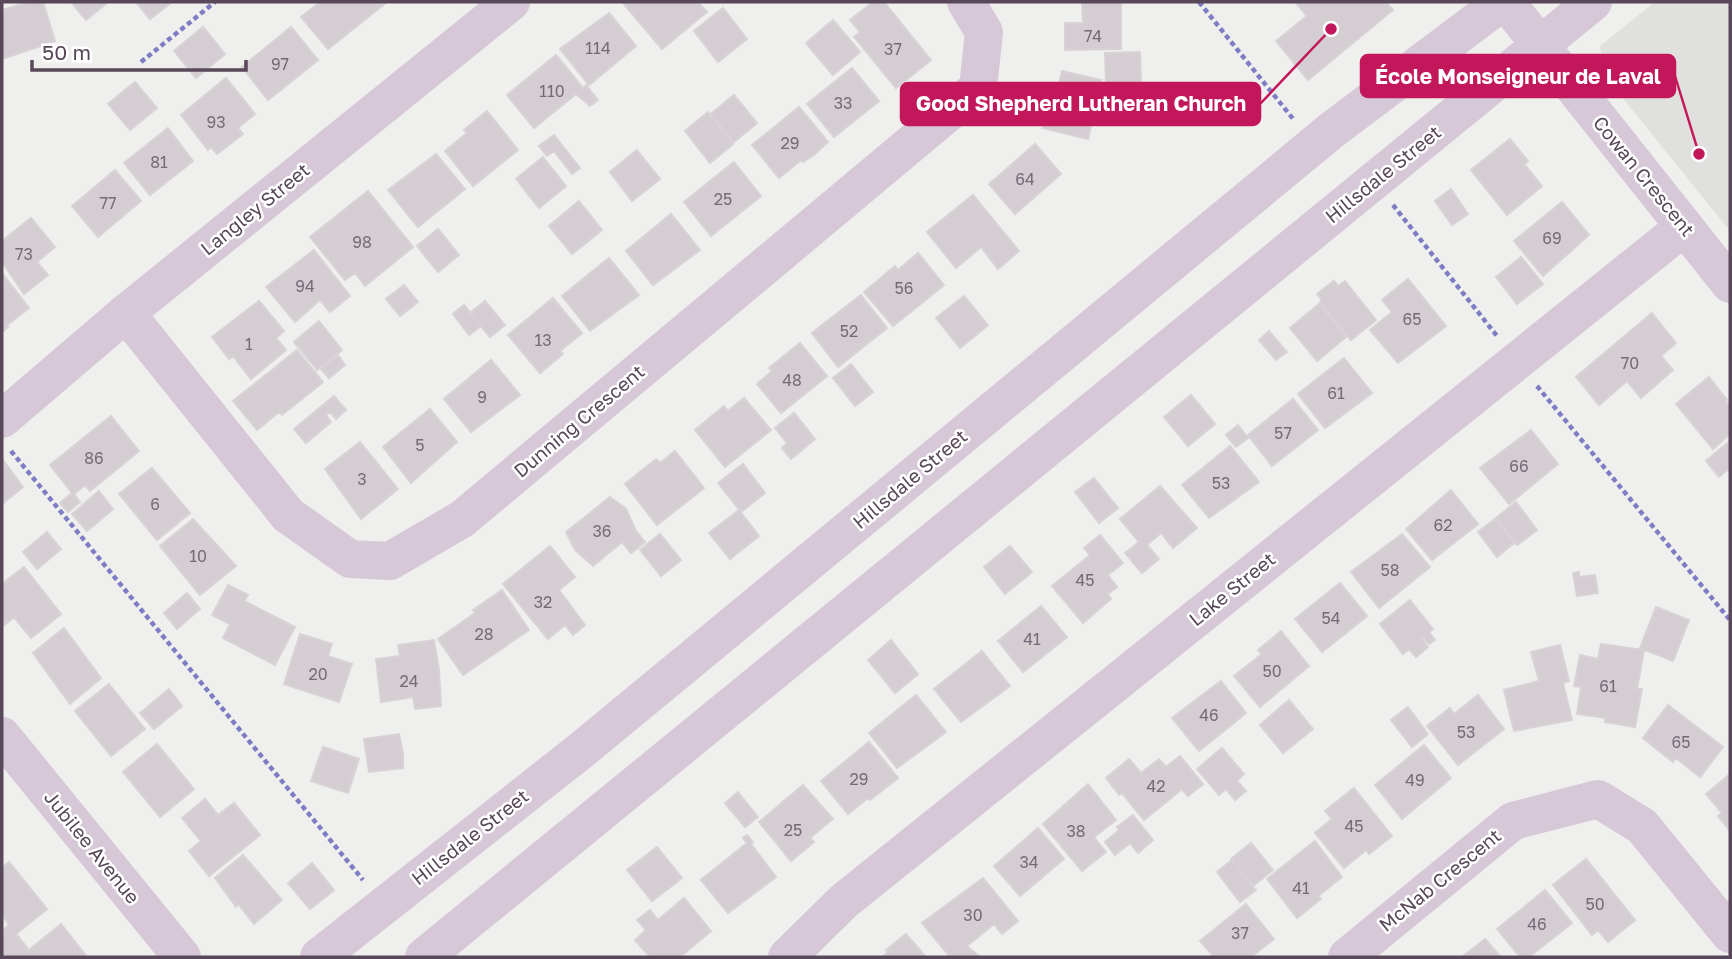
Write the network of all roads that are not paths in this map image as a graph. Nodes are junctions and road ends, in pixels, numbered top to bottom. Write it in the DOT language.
graph roads {
  1 [pos="511,2"];
  2 [pos="966,2"];
  3 [pos="1504,2"];
  4 [pos="1593,2"];
  5 [pos="1540,46"];
  6 [pos="1684,226"];
  7 [pos="1730,284"];
  8 [pos="126,313"];
  9 [pos="6,434"];
  10 [pos="2,736"];
  11 [pos="1730,933"];
  12 [pos="182,957"];
  13 [pos="319,957"];
  14 [pos="424,957"];
  15 [pos="786,957"];
  16 [pos="1347,957"];
  1 -- 8 [label="street, Langley Street"];
  2 -- 8 [label="street, Dunning Crescent"];
  3 -- 5 [label="street, Cowan Crescent"];
  3 -- 13 [label="street, Hillsdale Street"];
  4 -- 5 [label="street, Hillsdale Street"];
  5 -- 6 [label="street, Cowan Crescent"];
  5 -- 14 [label="street, Hillsdale Street"];
  6 -- 7 [label="street, Cowan Crescent"];
  6 -- 15 [label="street, Lake Street"];
  8 -- 9 [label="street, Langley Street"];
  10 -- 12 [label="street, Jubilee Avenue"];
  11 -- 16 [label="street, McNab Crescent"];
}
